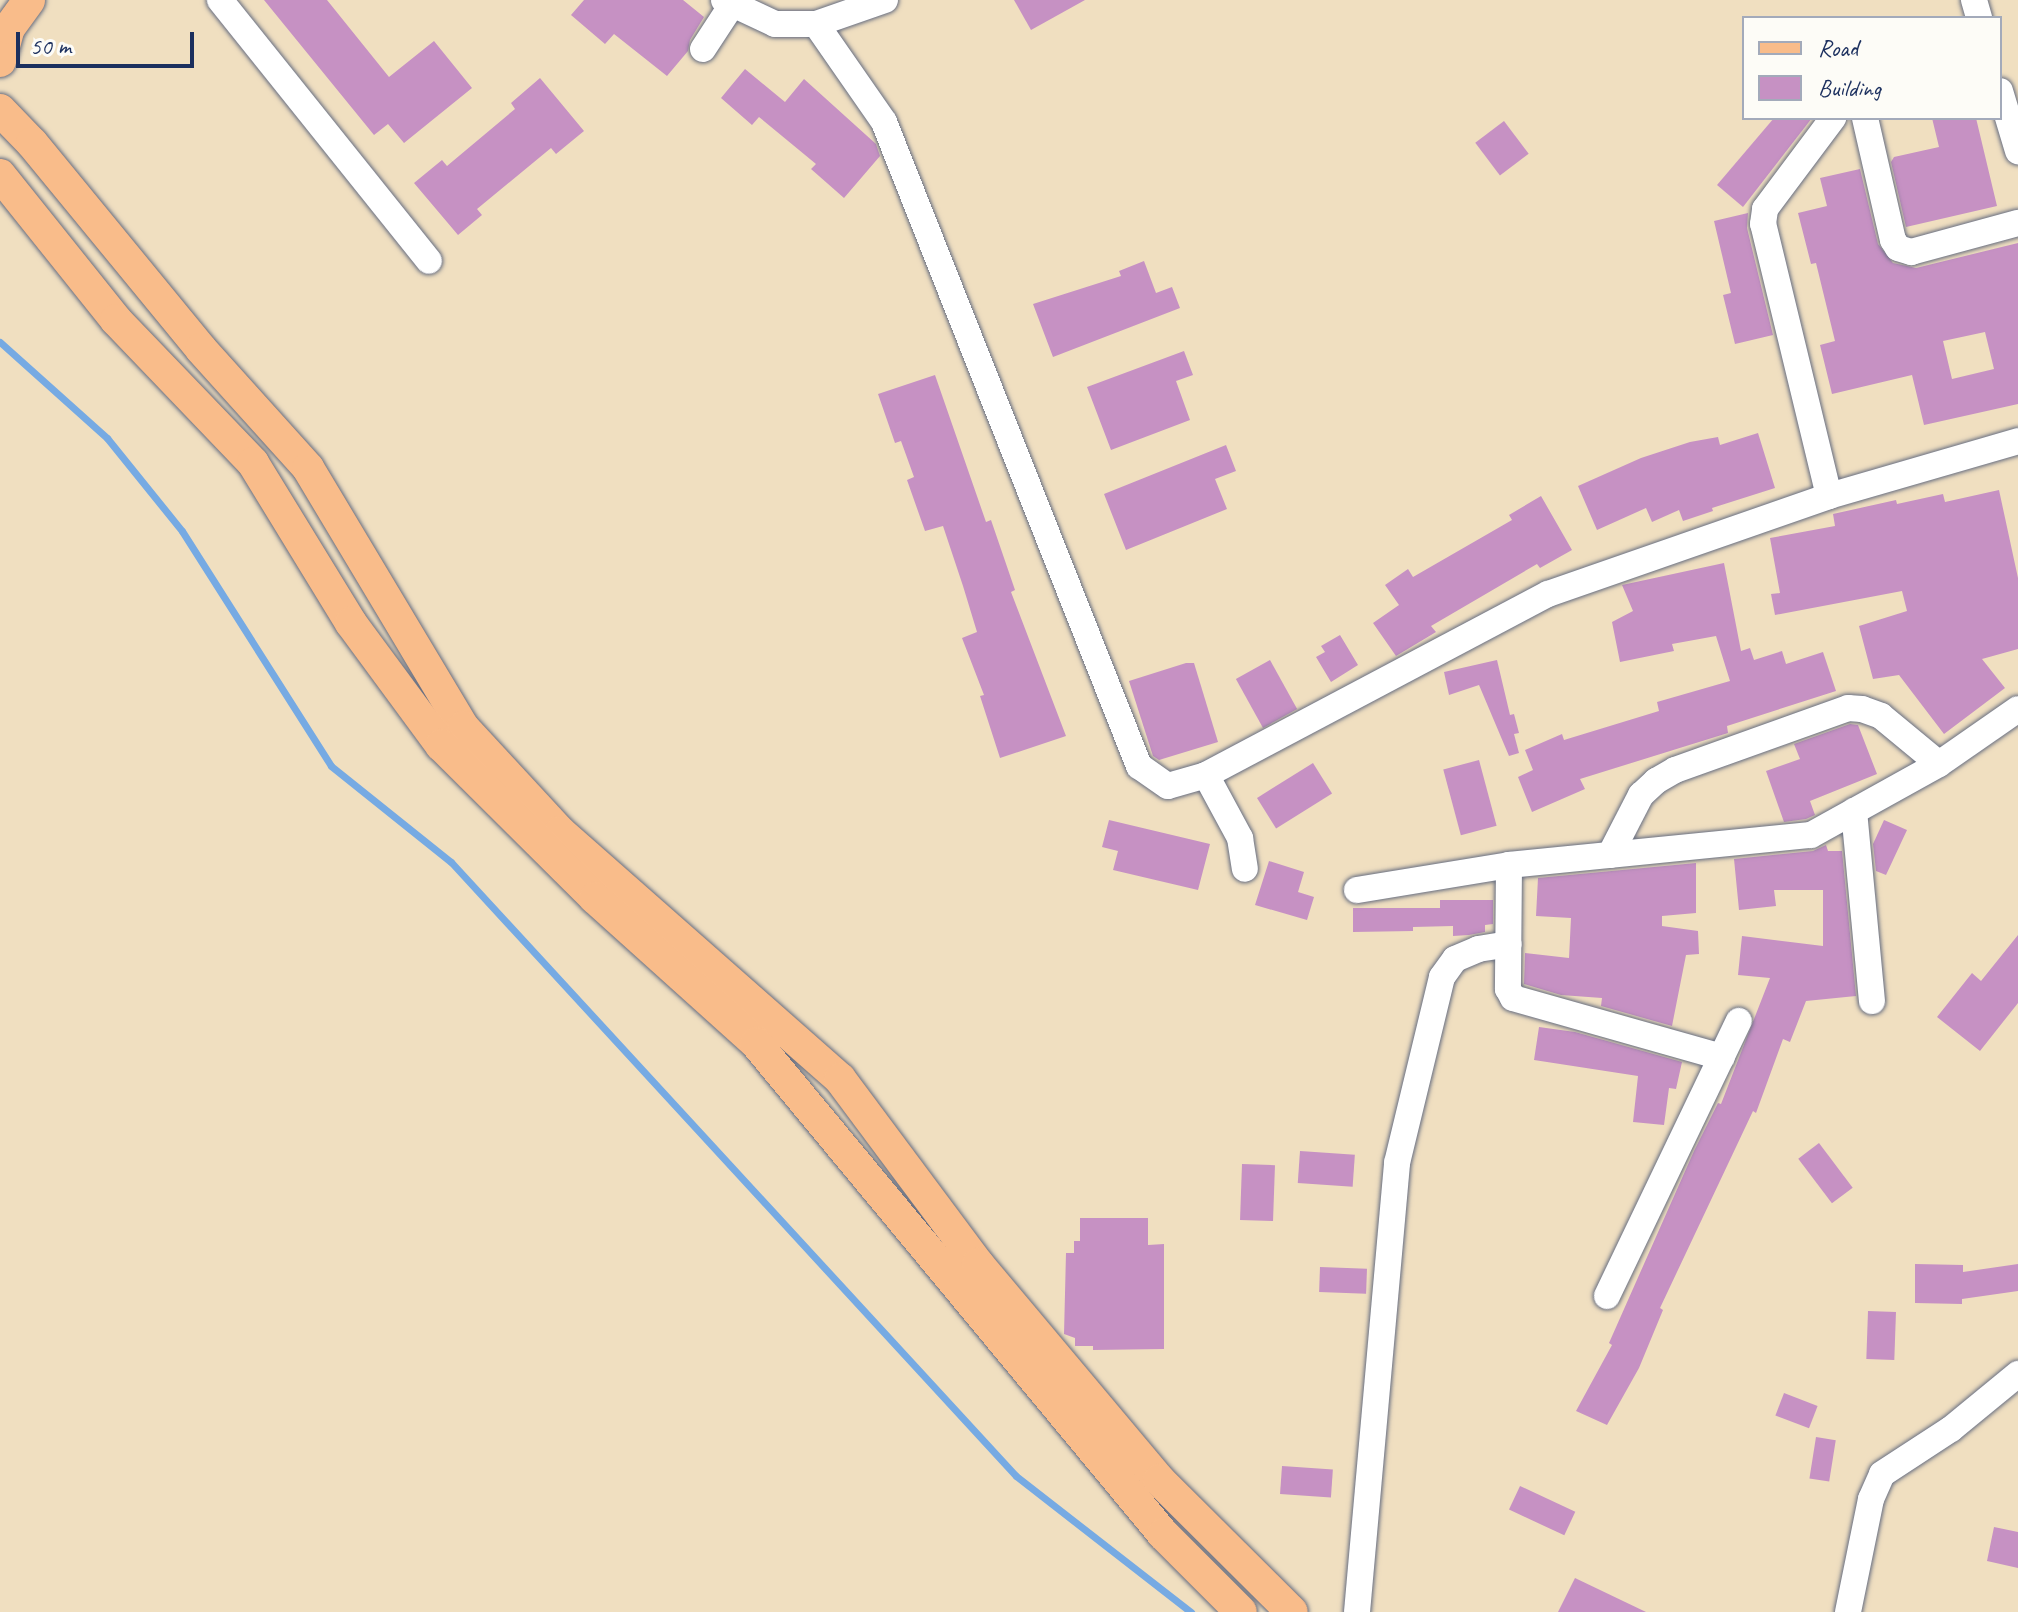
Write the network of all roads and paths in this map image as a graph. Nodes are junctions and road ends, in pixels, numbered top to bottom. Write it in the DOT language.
graph roads {
  1 [pos="29,0"];
  2 [pos="220,0"];
  3 [pos="885,0"];
  4 [pos="728,3"];
  5 [pos="816,24"];
  6 [pos="703,49"];
  7 [pos="0,61"];
  8 [pos="2002,98"];
  9 [pos="0,110"];
  10 [pos="1832,120"];
  11 [pos="1865,120"];
  12 [pos="2018,151"];
  13 [pos="0,175"];
  14 [pos="2018,223"];
  15 [pos="429,261"];
  16 [pos="2018,441"];
  17 [pos="1829,496"];
  18 [pos="2018,709"];
  19 [pos="1939,764"];
  20 [pos="1206,775"];
  21 [pos="1854,811"];
  22 [pos="1610,855"];
  23 [pos="1509,865"];
  24 [pos="1245,869"];
  25 [pos="1357,890"];
  26 [pos="1509,944"];
  27 [pos="1872,1001"];
  28 [pos="1739,1021"];
  29 [pos="1722,1057"];
  30 [pos="1607,1296"];
  31 [pos="2018,1374"];
  32 [pos="1241,1612"];
  33 [pos="1292,1612"];
  34 [pos="1357,1612"];
  35 [pos="1848,1612"];
  1 -- 7 [label="main road"];
  2 -- 15 [label="street"];
  3 -- 5 [label="street"];
  4 -- 5 [label="street"];
  4 -- 6 [label="street"];
  5 -- 20 [label="street"];
  8 -- 12 [label="street"];
  9 -- 33 [label="main road"];
  10 -- 17 [label="street"];
  11 -- 14 [label="street"];
  13 -- 32 [label="main road"];
  16 -- 17 [label="street"];
  17 -- 20 [label="street"];
  18 -- 19 [label="street"];
  19 -- 21 [label="street"];
  19 -- 22 [label="street"];
  20 -- 24 [label="street"];
  21 -- 22 [label="street"];
  21 -- 27 [label="street"];
  22 -- 23 [label="street"];
  23 -- 25 [label="street"];
  23 -- 26 [label="street"];
  26 -- 29 [label="street"];
  26 -- 34 [label="street"];
  28 -- 29 [label="street"];
  29 -- 30 [label="street"];
  31 -- 35 [label="street"];
}
